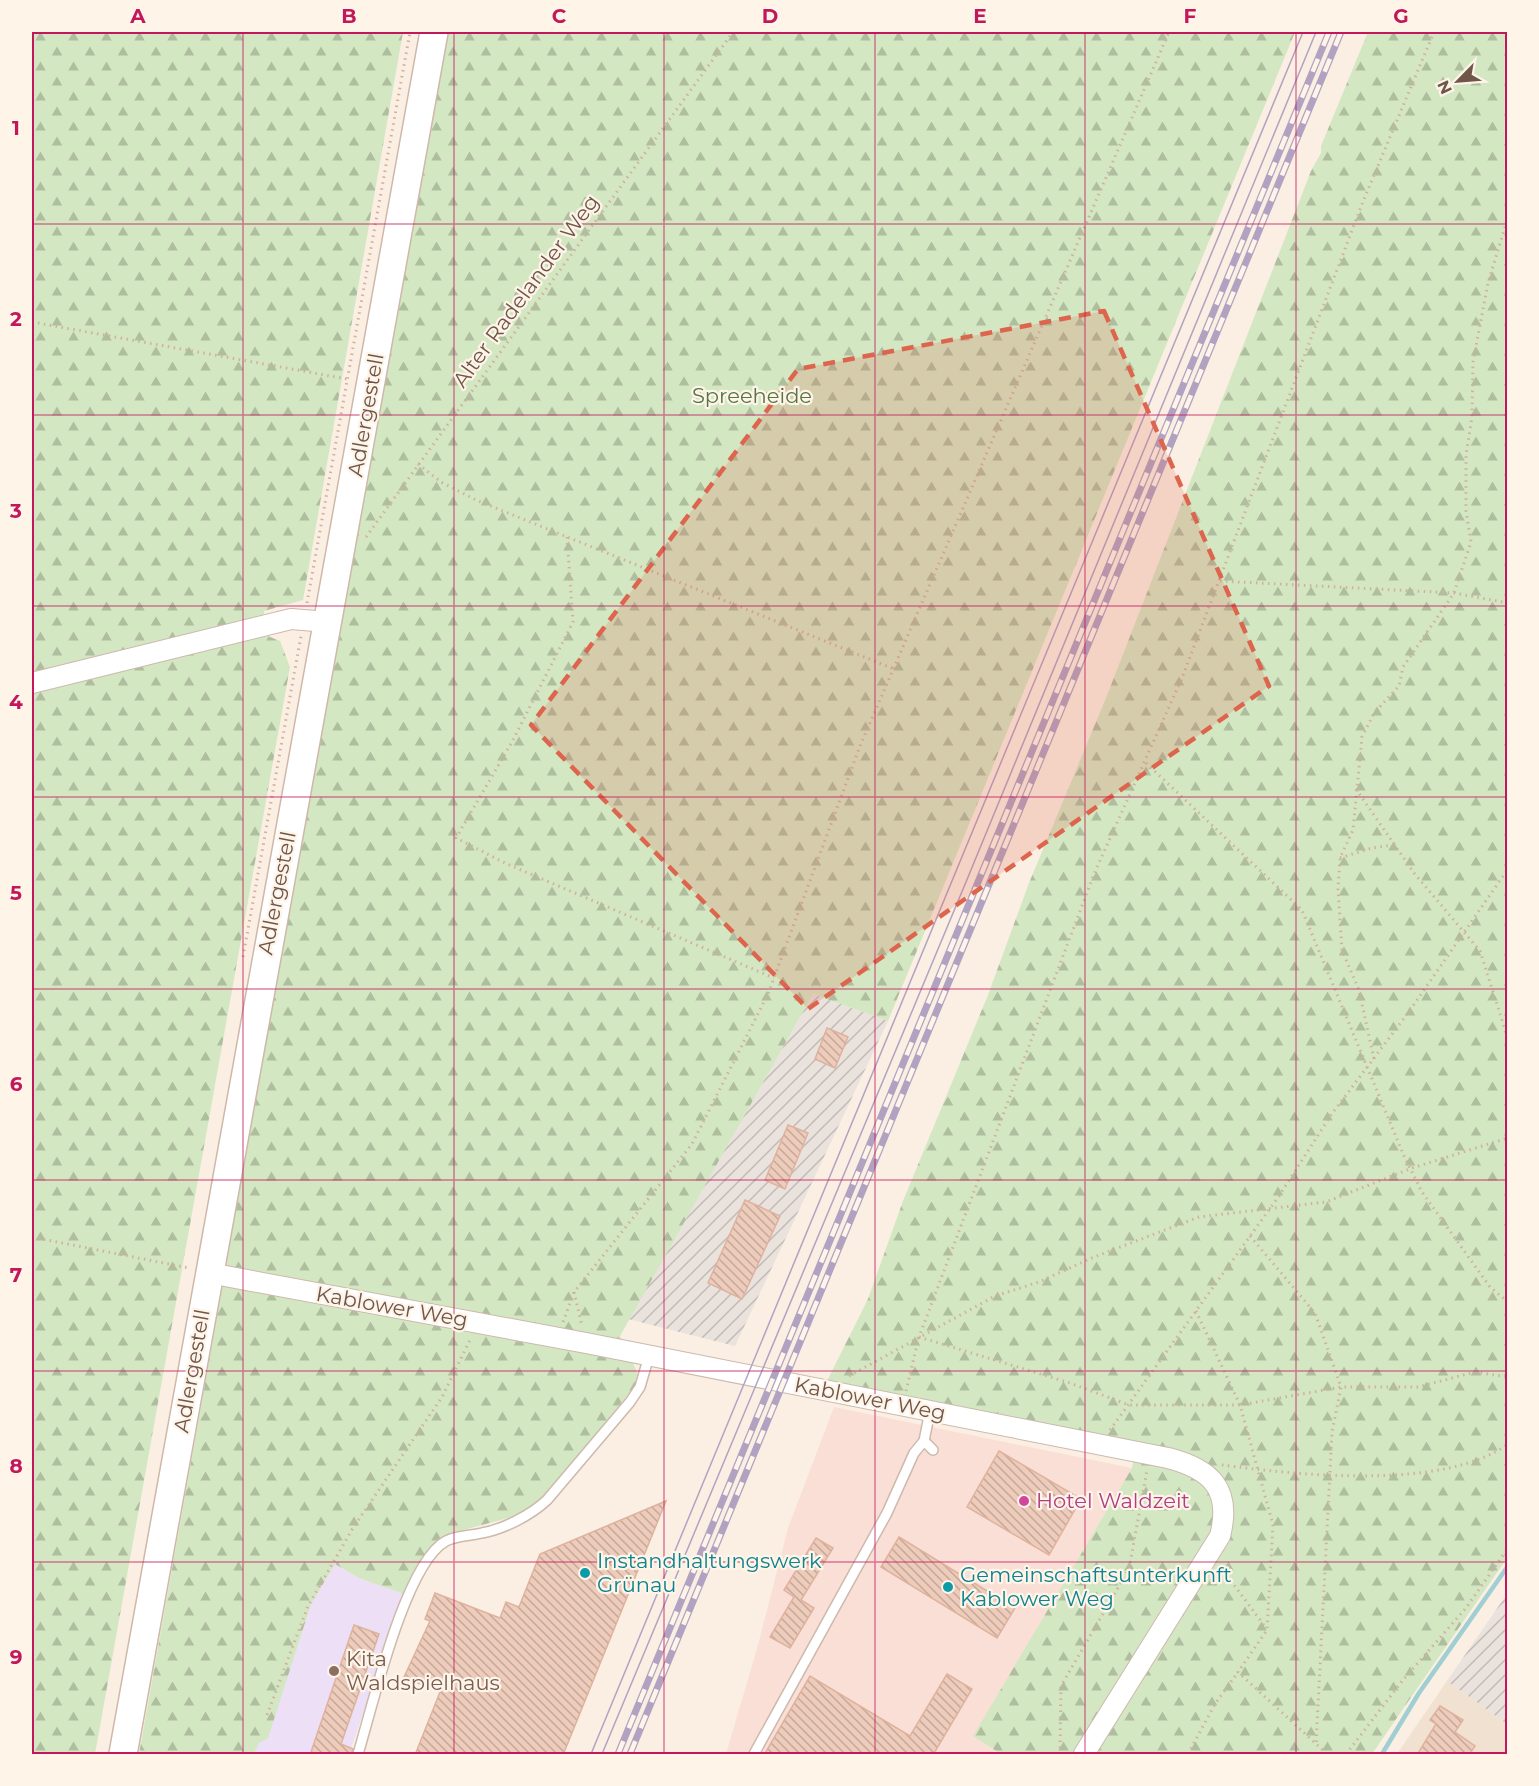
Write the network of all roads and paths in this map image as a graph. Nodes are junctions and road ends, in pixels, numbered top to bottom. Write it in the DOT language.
graph roads {
  1 [pos="410,32"];
  2 [pos="434,32"];
  3 [pos="733,32"];
  4 [pos="1169,32"];
  5 [pos="1434,32"];
  6 [pos="1508,217"];
  7 [pos="32,322"];
  8 [pos="347,379"];
  9 [pos="418,464"];
  10 [pos="567,537"];
  11 [pos="364,539"];
  12 [pos="1220,581"];
  13 [pos="1454,593"];
  14 [pos="1508,603"];
  15 [pos="316,620"];
  16 [pos="894,669"];
  17 [pos="32,683"];
  18 [pos="1146,763"];
  19 [pos="1355,787"];
  20 [pos="1394,845"];
  21 [pos="1340,858"];
  22 [pos="1508,869"];
  23 [pos="1463,933"];
  24 [pos="243,962"];
  25 [pos="774,978"];
  26 [pos="1508,1039"];
  27 [pos="1374,1059"];
  28 [pos="1368,1065"];
  29 [pos="1508,1138"];
  30 [pos="1412,1168"];
  31 [pos="1272,1207"];
  32 [pos="1250,1236"];
  33 [pos="32,1237"];
  34 [pos="172,1264"];
  35 [pos="209,1273"];
  36 [pos="574,1292"];
  37 [pos="1508,1302"];
  38 [pos="1196,1311"];
  39 [pos="478,1323"];
  40 [pos="919,1337"];
  41 [pos="558,1338"];
  42 [pos="586,1343"];
  43 [pos="649,1356"];
  44 [pos="1508,1377"];
  45 [pos="1341,1387"];
  46 [pos="835,1392"];
  47 [pos="902,1405"];
  48 [pos="1129,1405"];
  49 [pos="1240,1405"];
  50 [pos="930,1411"];
  51 [pos="924,1441"];
  52 [pos="1508,1444"];
  53 [pos="1103,1445"];
  54 [pos="933,1450"];
  55 [pos="1149,1454"];
  56 [pos="1257,1469"];
  57 [pos="1330,1476"];
  58 [pos="1508,1548"];
  59 [pos="1210,1554"];
  60 [pos="1267,1630"];
  61 [pos="1238,1672"];
  62 [pos="267,1715"];
  63 [pos="1316,1745"];
  64 [pos="32,1747"];
  65 [pos="32,1755"];
  66 [pos="123,1755"];
  67 [pos="358,1755"];
  68 [pos="753,1755"];
  69 [pos="1060,1755"];
  70 [pos="1084,1755"];
  71 [pos="1188,1755"];
  72 [pos="1327,1755"];
  73 [pos="1346,1755"];
  1 -- 8 [label="path"];
  2 -- 15 [label="main road, Adlergestell"];
  3 -- 9 [label="path, Alter Radelander Weg"];
  4 -- 16 [label="path"];
  5 -- 12 [label="path"];
  6 -- 13 [label="path"];
  7 -- 8 [label="path"];
  8 -- 15 [label="path"];
  9 -- 10 [label="path"];
  9 -- 11 [label="path, Alter Radelander Weg"];
  10 -- 16 [label="path"];
  10 -- 25 [label="path"];
  12 -- 13 [label="path"];
  12 -- 18 [label="path"];
  13 -- 14 [label="path"];
  13 -- 19 [label="path"];
  15 -- 17 [label="street"];
  15 -- 24 [label="path"];
  15 -- 35 [label="main road, Adlergestell"];
  16 -- 25 [label="path"];
  18 -- 28 [label="path"];
  18 -- 40 [label="path"];
  19 -- 20 [label="path"];
  19 -- 21 [label="path"];
  20 -- 21 [label="path"];
  20 -- 23 [label="path"];
  21 -- 27 [label="path"];
  22 -- 23 [label="path"];
  23 -- 26 [label="path"];
  23 -- 27 [label="path"];
  25 -- 36 [label="path"];
  27 -- 28 [label="path"];
  28 -- 30 [label="path"];
  28 -- 31 [label="path"];
  29 -- 30 [label="path"];
  30 -- 31 [label="path"];
  30 -- 37 [label="path"];
  31 -- 32 [label="path"];
  31 -- 40 [label="path"];
  32 -- 38 [label="path"];
  32 -- 45 [label="path"];
  33 -- 34 [label="path"];
  35 -- 39 [label="street, Kablower Weg"];
  35 -- 66 [label="main road, Adlergestell"];
  36 -- 41 [label="path"];
  36 -- 42 [label="path"];
  38 -- 48 [label="path"];
  38 -- 49 [label="path"];
  39 -- 41 [label="street, Kablower Weg"];
  39 -- 62 [label="path"];
  40 -- 46 [label="path"];
  40 -- 47 [label="path"];
  40 -- 48 [label="path"];
  41 -- 42 [label="street, Kablower Weg"];
  42 -- 43 [label="street, Kablower Weg"];
  43 -- 46 [label="street, Kablower Weg"];
  43 -- 67 [label="lane"];
  44 -- 45 [label="path"];
  45 -- 49 [label="path"];
  45 -- 57 [label="path"];
  46 -- 47 [label="street, Kablower Weg"];
  47 -- 50 [label="street, Kablower Weg"];
  48 -- 49 [label="path"];
  48 -- 53 [label="path"];
  49 -- 56 [label="path"];
  50 -- 51 [label="lane"];
  50 -- 53 [label="street, Kablower Weg"];
  51 -- 54 [label="lane"];
  51 -- 68 [label="lane"];
  52 -- 57 [label="path"];
  53 -- 55 [label="street, Kablower Weg"];
  55 -- 59 [label="street, Kablower Weg"];
  55 -- 69 [label="path"];
  56 -- 57 [label="path"];
  56 -- 60 [label="path"];
  57 -- 63 [label="path"];
  58 -- 73 [label="path"];
  59 -- 60 [label="path"];
  59 -- 70 [label="street, Kablower Weg"];
  60 -- 61 [label="path"];
  61 -- 63 [label="path"];
  61 -- 71 [label="path"];
  63 -- 72 [label="path"];
  64 -- 65 [label="path"];
}
